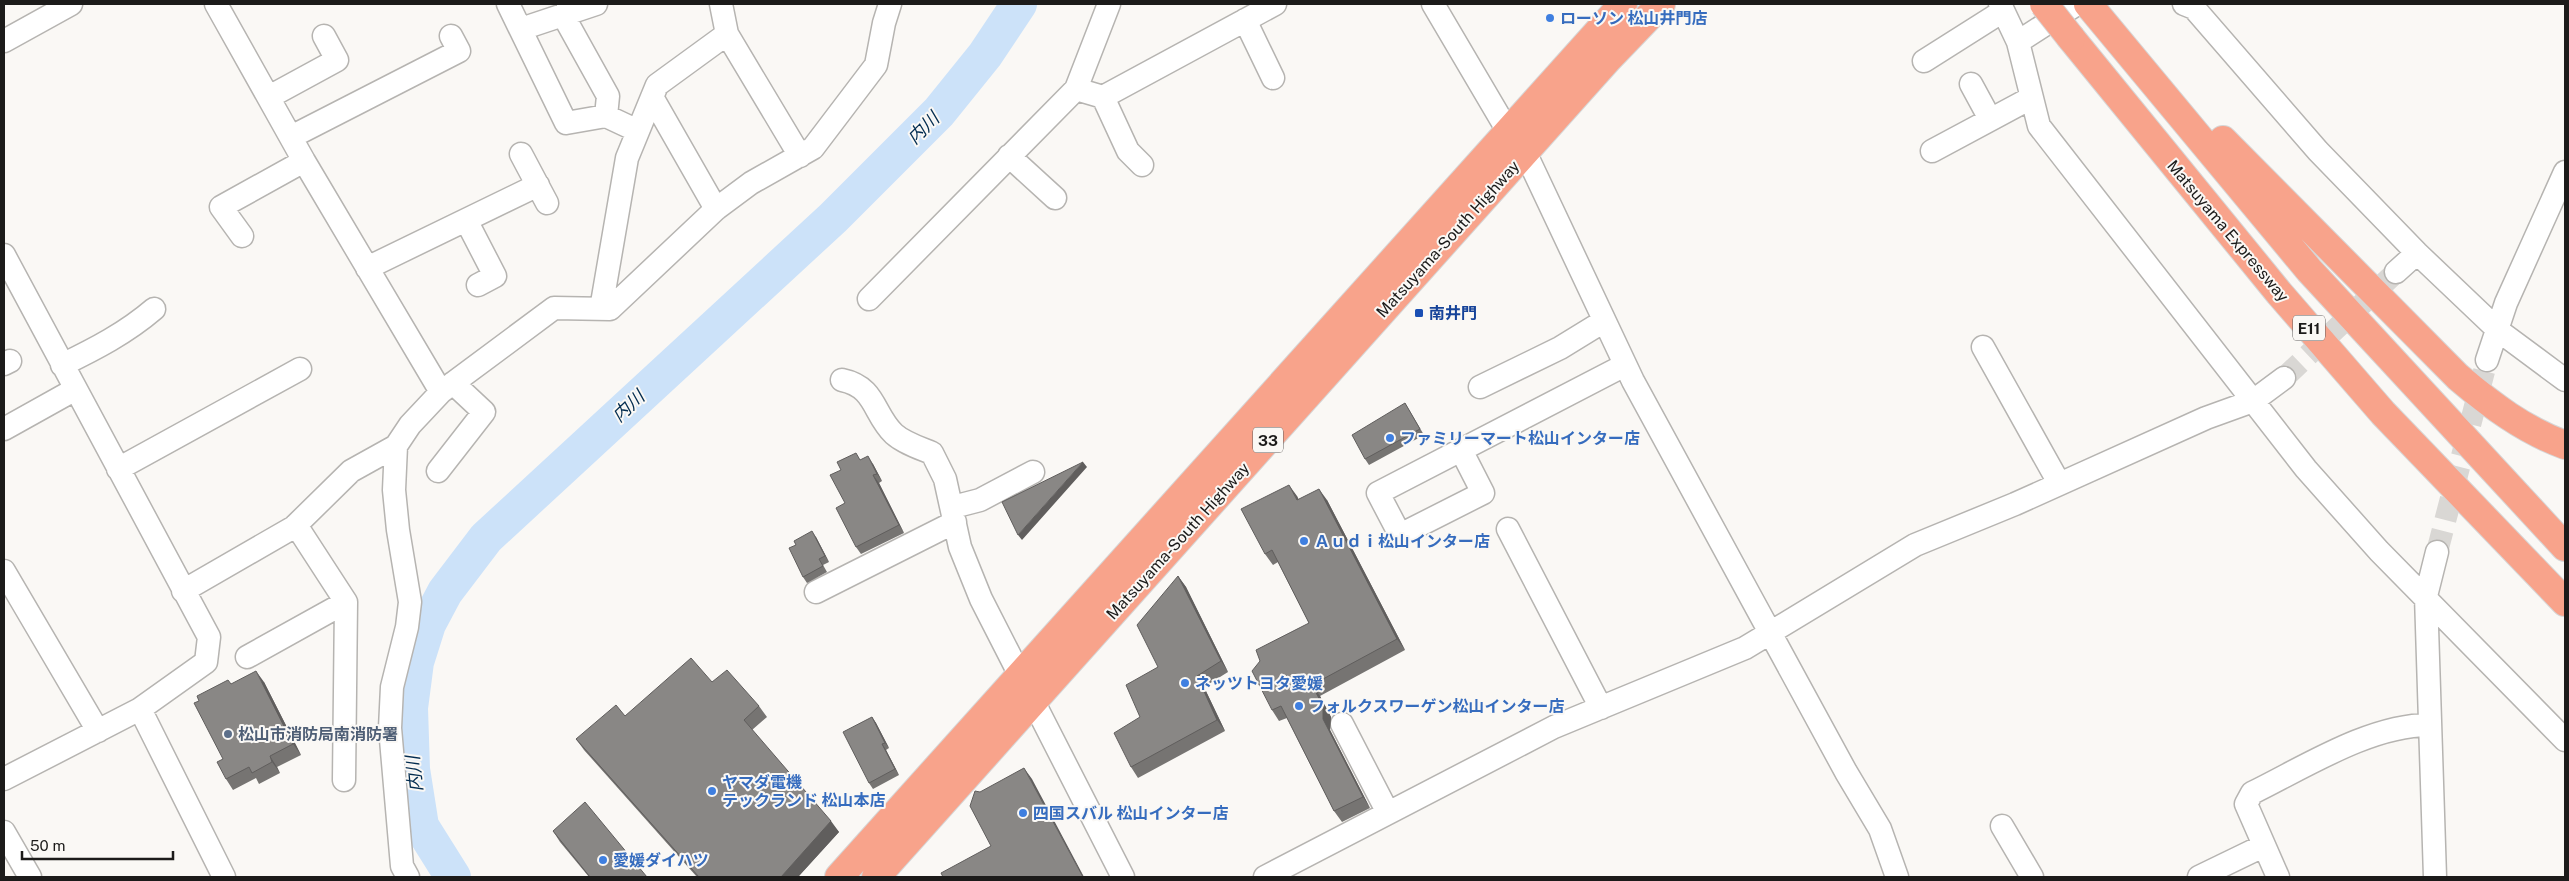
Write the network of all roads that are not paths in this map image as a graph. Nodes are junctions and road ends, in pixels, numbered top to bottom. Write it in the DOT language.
graph roads {
  1 [pos="71,4"];
  2 [pos="216,4"];
  3 [pos="508,4"];
  4 [pos="596,4"];
  5 [pos="721,4"];
  6 [pos="890,4"];
  7 [pos="1109,4"];
  8 [pos="1275,4"];
  9 [pos="1433,4"];
  10 [pos="1623,4"];
  11 [pos="1661,4"];
  12 [pos="2044,4"];
  13 [pos="2191,5"];
  14 [pos="2002,7"];
  15 [pos="568,8"];
  16 [pos="2093,8"];
  17 [pos="1245,20"];
  18 [pos="521,29"];
  19 [pos="727,34"];
  20 [pos="324,36"];
  21 [pos="451,36"];
  22 [pos="4,41"];
  23 [pos="2018,42"];
  24 [pos="1924,61"];
  25 [pos="1273,78"];
  26 [pos="1971,84"];
  27 [pos="1076,89"];
  28 [pos="269,97"];
  29 [pos="652,97"];
  30 [pos="1103,97"];
  31 [pos="2031,98"];
  32 [pos="606,116"];
  33 [pos="1990,120"];
  34 [pos="638,132"];
  35 [pos="291,137"];
  36 [pos="1517,142"];
  37 [pos="1932,151"];
  38 [pos="521,154"];
  39 [pos="800,156"];
  40 [pos="1009,156"];
  41 [pos="304,160"];
  42 [pos="1142,165"];
  43 [pos="2565,172"];
  44 [pos="1055,198"];
  45 [pos="716,209"];
  46 [pos="466,220"];
  47 [pos="242,236"];
  48 [pos="2417,253"];
  49 [pos="4,255"];
  50 [pos="366,268"];
  51 [pos="2396,272"];
  52 [pos="478,285"];
  53 [pos="869,299"];
  54 [pos="154,309"];
  55 [pos="601,309"];
  56 [pos="1604,321"];
  57 [pos="2499,331"];
  58 [pos="1983,347"];
  59 [pos="2487,360"];
  60 [pos="62,365"];
  61 [pos="1625,365"];
  62 [pos="300,370"];
  63 [pos="2284,378"];
  64 [pos="842,380"];
  65 [pos="2565,380"];
  66 [pos="447,387"];
  67 [pos="1480,387"];
  68 [pos="74,390"];
  69 [pos="2253,401"];
  70 [pos="5,424"];
  71 [pos="2565,445"];
  72 [pos="396,446"];
  73 [pos="1462,450"];
  74 [pos="118,469"];
  75 [pos="438,471"];
  76 [pos="1033,472"];
  77 [pos="2060,483"];
  78 [pos="954,514"];
  79 [pos="296,524"];
  80 [pos="1508,530"];
  81 [pos="2565,547"];
  82 [pos="2437,552"];
  83 [pos="4,571"];
  84 [pos="183,591"];
  85 [pos="816,592"];
  86 [pos="2426,596"];
  87 [pos="346,602"];
  88 [pos="2565,602"];
  89 [pos="1770,634"];
  90 [pos="247,657"];
  91 [pos="1020,676"];
  92 [pos="1035,702"];
  93 [pos="1601,708"];
  94 [pos="140,709"];
  95 [pos="1342,724"];
  96 [pos="2429,725"];
  97 [pos="98,731"];
  98 [pos="2565,740"];
  99 [pos="6,773"];
  100 [pos="344,780"];
  101 [pos="1388,813"];
  102 [pos="2002,826"];
  103 [pos="4,832"];
  104 [pos="2263,846"];
  105 [pos="30,877"];
  106 [pos="224,877"];
  107 [pos="408,877"];
  108 [pos="839,877"];
  109 [pos="876,877"];
  110 [pos="1123,877"];
  111 [pos="1265,877"];
  112 [pos="1897,877"];
  113 [pos="2032,877"];
  114 [pos="2199,877"];
  115 [pos="2278,877"];
  116 [pos="2434,877"];
  1 -- 22 [label="street"];
  2 -- 28 [label="street"];
  3 -- 18 [label="street"];
  4 -- 15 [label="street"];
  5 -- 19 [label="street"];
  6 -- 39 [label="street"];
  7 -- 27 [label="street"];
  8 -- 17 [label="street"];
  9 -- 36 [label="street"];
  10 -- 36 [label="highway, Matsuyama-South Highway / 33"];
  11 -- 36 [label="highway, Matsuyama-South Highway / 33"];
  12 -- 88 [label="highway, Matsuyama Expressway / E11, bridge"];
  13 -- 48 [label="street"];
  14 -- 23 [label="street"];
  14 -- 24 [label="street"];
  15 -- 18 [label="street"];
  15 -- 32 [label="street"];
  16 -- 23 [label="street"];
  16 -- 71 [label="highway"];
  16 -- 81 [label="highway, E11"];
  17 -- 25 [label="street"];
  17 -- 30 [label="street"];
  18 -- 32 [label="street"];
  19 -- 29 [label="street"];
  19 -- 39 [label="street"];
  20 -- 28 [label="street"];
  21 -- 35 [label="street"];
  23 -- 31 [label="street"];
  26 -- 33 [label="street"];
  27 -- 30 [label="street"];
  27 -- 40 [label="street"];
  28 -- 35 [label="street"];
  29 -- 34 [label="street"];
  29 -- 45 [label="street"];
  30 -- 42 [label="street"];
  31 -- 33 [label="street"];
  31 -- 69 [label="street"];
  32 -- 34 [label="street"];
  33 -- 37 [label="street"];
  34 -- 55 [label="street"];
  35 -- 41 [label="street"];
  36 -- 56 [label="street"];
  36 -- 91 [label="highway, Matsuyama-South Highway / 33"];
  36 -- 92 [label="highway, Matsuyama-South Highway / 33"];
  38 -- 46 [label="street"];
  39 -- 45 [label="street"];
  40 -- 44 [label="street"];
  40 -- 53 [label="street"];
  41 -- 47 [label="street"];
  41 -- 50 [label="street"];
  43 -- 57 [label="street"];
  45 -- 55 [label="street"];
  46 -- 50 [label="street"];
  46 -- 52 [label="street"];
  48 -- 51 [label="street"];
  48 -- 57 [label="street"];
  49 -- 60 [label="street"];
  50 -- 66 [label="street"];
  54 -- 60 [label="street"];
  55 -- 66 [label="street"];
  56 -- 61 [label="street"];
  56 -- 67 [label="street"];
  57 -- 59 [label="street"];
  57 -- 65 [label="street"];
  58 -- 77 [label="street"];
  60 -- 68 [label="street"];
  61 -- 73 [label="street"];
  61 -- 89 [label="street"];
  62 -- 74 [label="street"];
  63 -- 69 [label="street"];
  64 -- 78 [label="street"];
  66 -- 72 [label="street"];
  66 -- 75 [label="street"];
  68 -- 70 [label="street"];
  68 -- 74 [label="street"];
  69 -- 77 [label="street"];
  69 -- 86 [label="street"];
  72 -- 79 [label="street"];
  72 -- 107 [label="street"];
  74 -- 84 [label="street"];
  76 -- 78 [label="street"];
  77 -- 89 [label="street"];
  78 -- 85 [label="street"];
  78 -- 91 [label="street"];
  79 -- 84 [label="street"];
  79 -- 87 [label="street"];
  80 -- 93 [label="street"];
  82 -- 86 [label="street"];
  83 -- 97 [label="street"];
  84 -- 94 [label="street"];
  86 -- 96 [label="street"];
  86 -- 98 [label="street"];
  87 -- 90 [label="street"];
  87 -- 100 [label="street"];
  89 -- 93 [label="street"];
  89 -- 112 [label="street"];
  91 -- 92 [label="street"];
  91 -- 108 [label="highway, Matsuyama-South Highway / 33"];
  92 -- 109 [label="highway, Matsuyama-South Highway / 33"];
  92 -- 110 [label="street"];
  93 -- 101 [label="street"];
  94 -- 97 [label="street"];
  94 -- 106 [label="street"];
  95 -- 101 [label="street"];
  96 -- 104 [label="street"];
  96 -- 116 [label="street"];
  97 -- 99 [label="street"];
  101 -- 111 [label="street"];
  102 -- 113 [label="street"];
  103 -- 105 [label="street"];
  104 -- 114 [label="street"];
  104 -- 115 [label="street"];
}
